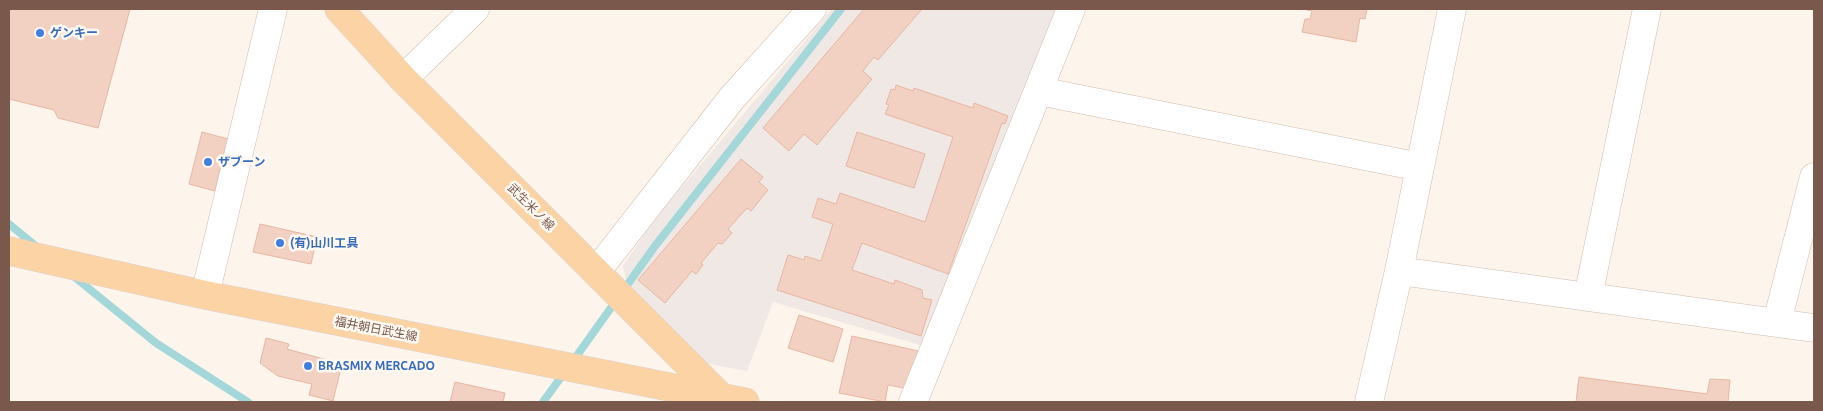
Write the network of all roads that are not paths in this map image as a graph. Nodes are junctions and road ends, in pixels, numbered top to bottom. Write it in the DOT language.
graph roads {
  1 [pos="274,9"];
  2 [pos="339,9"];
  3 [pos="475,9"];
  4 [pos="812,9"];
  5 [pos="1071,9"];
  6 [pos="1452,9"];
  7 [pos="1647,9"];
  8 [pos="403,80"];
  9 [pos="1039,91"];
  10 [pos="1420,167"];
  11 [pos="1814,176"];
  12 [pos="9,251"];
  13 [pos="1399,271"];
  14 [pos="596,272"];
  15 [pos="205,296"];
  16 [pos="1588,297"];
  17 [pos="1777,322"];
  18 [pos="1814,328"];
  19 [pos="730,400"];
  20 [pos="913,402"];
  21 [pos="1369,402"];
  1 -- 15 [label="street"];
  2 -- 8 [label="main road, 武生米ノ線"];
  3 -- 8 [label="street"];
  4 -- 14 [label="street"];
  5 -- 9 [label="street"];
  6 -- 10 [label="street"];
  7 -- 16 [label="street"];
  8 -- 14 [label="main road, 武生米ノ線"];
  9 -- 10 [label="street"];
  9 -- 20 [label="street"];
  10 -- 13 [label="street"];
  11 -- 17 [label="street"];
  12 -- 15 [label="main road, 福井朝日武生線"];
  13 -- 16 [label="street"];
  13 -- 21 [label="street"];
  14 -- 19 [label="main road, 武生米ノ線"];
  15 -- 19 [label="main road, 福井朝日武生線"];
  16 -- 17 [label="street"];
  17 -- 18 [label="street"];
}
